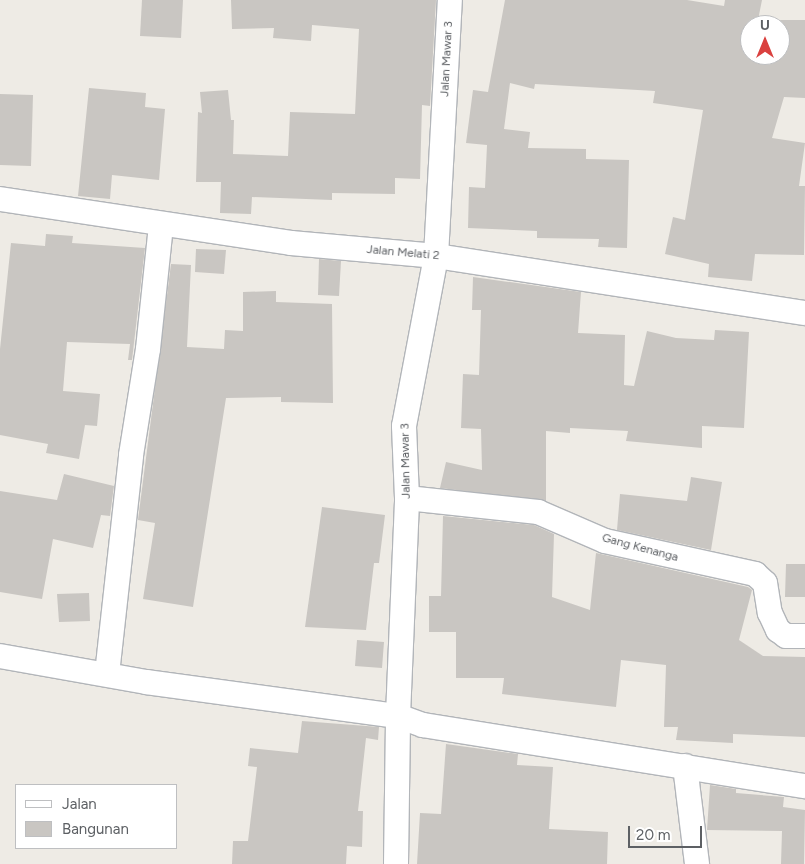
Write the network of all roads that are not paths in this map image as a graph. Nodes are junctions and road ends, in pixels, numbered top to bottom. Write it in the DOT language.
graph roads {
  1 [pos="450,0"];
  2 [pos="0,199"];
  3 [pos="161,226"];
  4 [pos="436,256"];
  5 [pos="805,313"];
  6 [pos="407,498"];
  7 [pos="805,636"];
  8 [pos="0,656"];
  9 [pos="107,674"];
  10 [pos="398,716"];
  11 [pos="685,766"];
  12 [pos="805,786"];
  13 [pos="396,864"];
  14 [pos="697,864"];
  1 -- 4 [label="street, Jalan Mawar 3"];
  2 -- 3 [label="street, Jalan Melati 2"];
  3 -- 4 [label="street, Jalan Melati 2"];
  3 -- 9 [label="street"];
  4 -- 5 [label="street, Jalan Melati 2"];
  4 -- 6 [label="street, Jalan Mawar 3"];
  6 -- 7 [label="street, Gang Kenanga"];
  6 -- 10 [label="street, Jalan Mawar 3"];
  8 -- 9 [label="street"];
  9 -- 10 [label="street"];
  10 -- 11 [label="street"];
  10 -- 13 [label="street, Jalan Mawar 3"];
  11 -- 12 [label="street"];
  11 -- 14 [label="street"];
}
